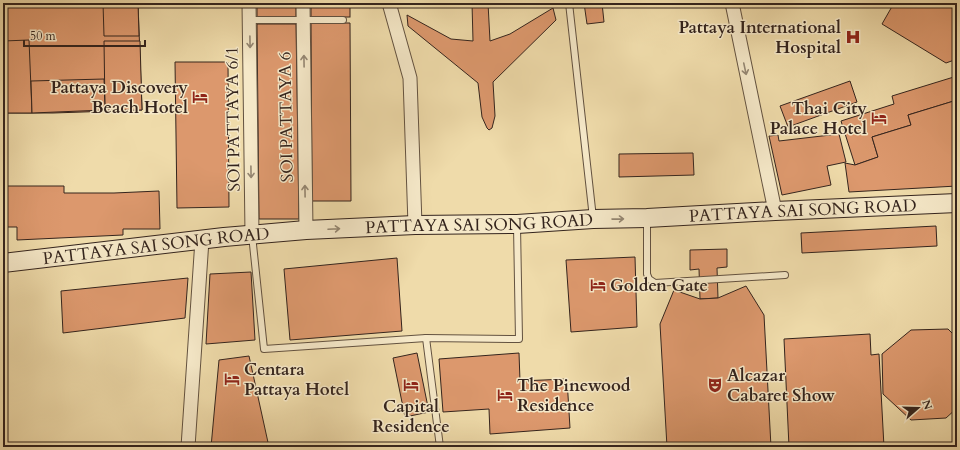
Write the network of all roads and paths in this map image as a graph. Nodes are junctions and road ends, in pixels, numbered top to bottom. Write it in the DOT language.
graph roads {
  1 [pos="249,3"];
  2 [pos="303,3"];
  3 [pos="389,3"];
  4 [pos="569,3"];
  5 [pos="732,3"];
  6 [pos="250,20"];
  7 [pos="303,20"];
  8 [pos="343,20"];
  9 [pos="957,203"];
  10 [pos="774,211"];
  11 [pos="647,218"];
  12 [pos="593,219"];
  13 [pos="516,224"];
  14 [pos="415,225"];
  15 [pos="306,230"];
  16 [pos="252,234"];
  17 [pos="202,240"];
  18 [pos="3,263"];
  19 [pos="785,275"];
  20 [pos="426,338"];
  21 [pos="188,447"];
  22 [pos="440,447"];
  1 -- 6 [label="street, SOI PATTAYA 6/1"];
  2 -- 7 [label="street, SOI PATTAYA 6"];
  3 -- 14 [label="street"];
  4 -- 12 [label="lane"];
  5 -- 10 [label="street, one-way"];
  6 -- 7 [label="lane"];
  6 -- 16 [label="street, SOI PATTAYA 6/1, one-way"];
  7 -- 8 [label="lane"];
  15 -- 7 [label="street, SOI PATTAYA 6, one-way"];
  9 -- 10 [label="main road, PATTAYA SAI SONG ROAD"];
  10 -- 11 [label="main road, PATTAYA SAI SONG ROAD"];
  12 -- 11 [label="main road, PATTAYA SAI SONG ROAD, one-way"];
  11 -- 19 [label="lane"];
  12 -- 13 [label="main road, PATTAYA SAI SONG ROAD"];
  13 -- 14 [label="main road, PATTAYA SAI SONG ROAD"];
  13 -- 20 [label="lane"];
  15 -- 14 [label="main road, PATTAYA SAI SONG ROAD, one-way"];
  15 -- 16 [label="main road, PATTAYA SAI SONG ROAD"];
  16 -- 17 [label="main road, PATTAYA SAI SONG ROAD"];
  16 -- 20 [label="lane"];
  17 -- 18 [label="main road, PATTAYA SAI SONG ROAD"];
  17 -- 21 [label="street"];
  20 -- 22 [label="lane"];
}
